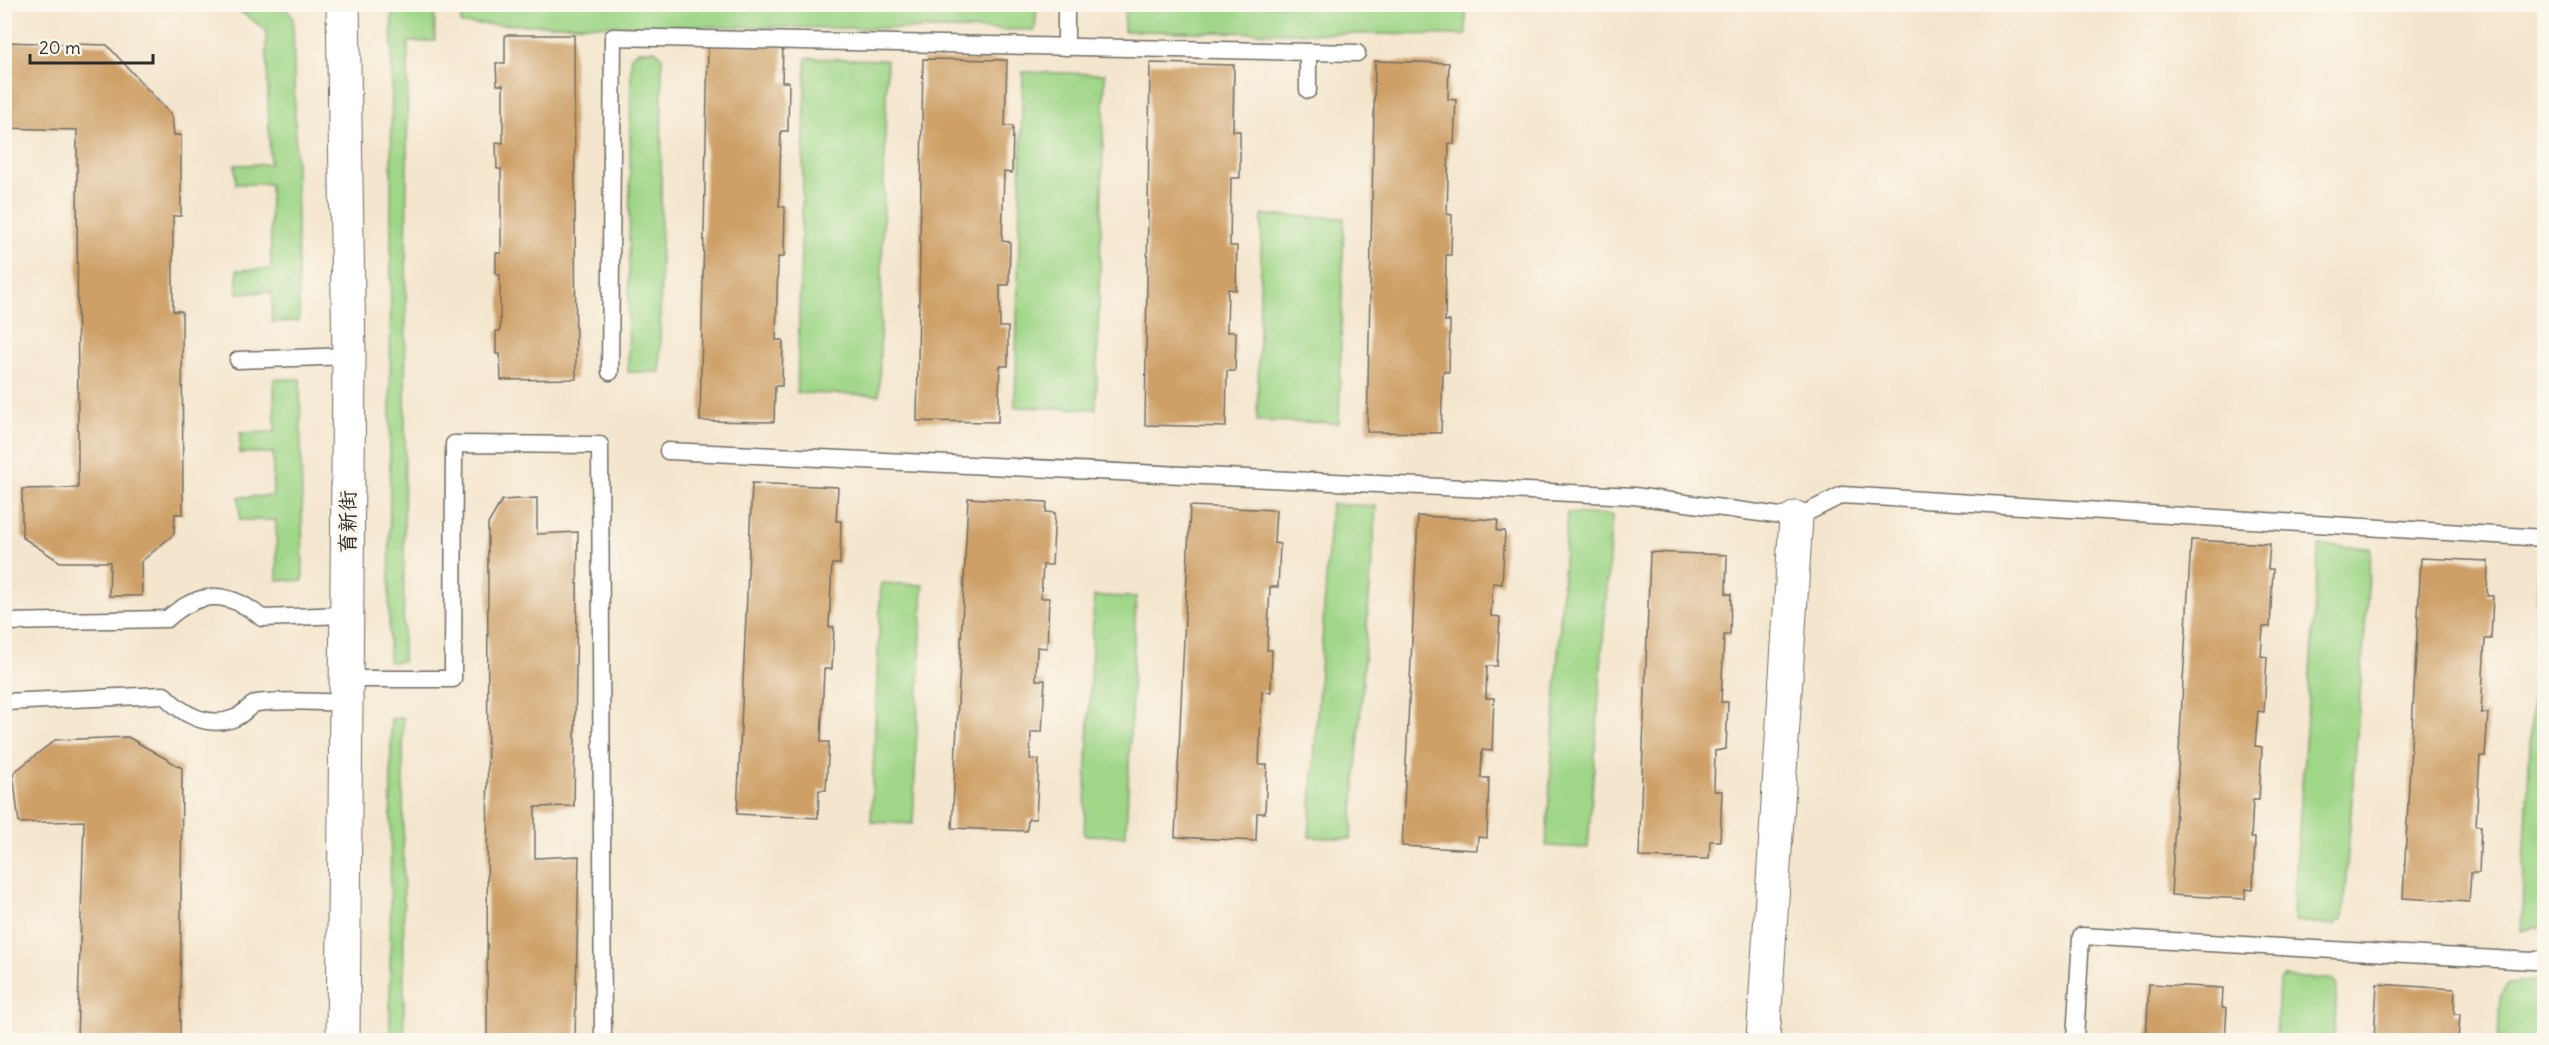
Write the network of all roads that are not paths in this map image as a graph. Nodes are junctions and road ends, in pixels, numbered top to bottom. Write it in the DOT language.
graph roads {
  1 [pos="343,4"];
  2 [pos="1066,4"];
  3 [pos="1066,47"];
  4 [pos="1308,52"];
  5 [pos="1357,53"];
  6 [pos="1308,90"];
  7 [pos="349,356"];
  8 [pos="238,360"];
  9 [pos="610,372"];
  10 [pos="668,451"];
  11 [pos="1796,518"];
  12 [pos="2544,538"];
  13 [pos="347,615"];
  14 [pos="4,622"];
  15 [pos="346,691"];
  16 [pos="4,702"];
  17 [pos="2544,958"];
  18 [pos="343,1041"];
  19 [pos="603,1041"];
  20 [pos="1763,1041"];
  21 [pos="2075,1041"];
  1 -- 7 [label="street, 育新街"];
  2 -- 3 [label="lane"];
  3 -- 4 [label="lane"];
  3 -- 9 [label="lane"];
  4 -- 5 [label="lane"];
  4 -- 6 [label="lane"];
  7 -- 8 [label="lane"];
  7 -- 13 [label="street, 育新街"];
  10 -- 11 [label="lane"];
  11 -- 12 [label="lane"];
  11 -- 20 [label="street"];
  13 -- 14 [label="lane"];
  13 -- 15 [label="street, 育新街"];
  15 -- 16 [label="lane"];
  15 -- 18 [label="street, 育新街"];
  15 -- 19 [label="lane"];
  17 -- 21 [label="lane"];
}
